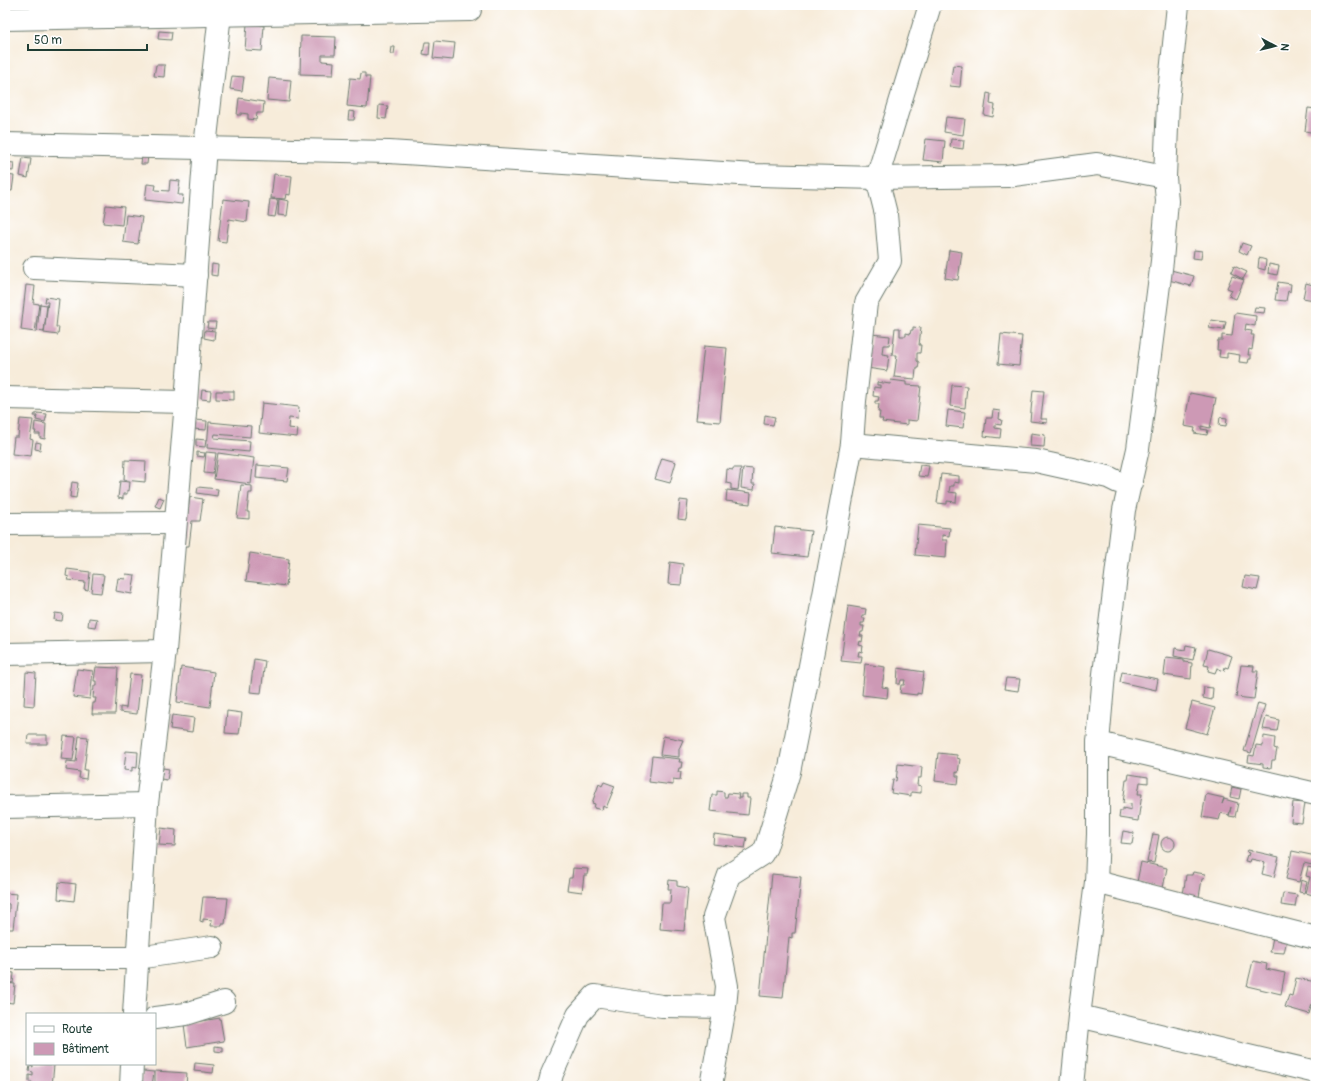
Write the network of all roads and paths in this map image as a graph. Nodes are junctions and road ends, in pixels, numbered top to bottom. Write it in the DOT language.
graph roads {
  1 [pos="930,5"];
  2 [pos="1178,5"];
  3 [pos="221,10"];
  4 [pos="470,10"];
  5 [pos="5,20"];
  6 [pos="5,144"];
  7 [pos="205,147"];
  8 [pos="1165,177"];
  9 [pos="877,178"];
  10 [pos="34,268"];
  11 [pos="196,276"];
  12 [pos="5,398"];
  13 [pos="186,402"];
  14 [pos="852,444"];
  15 [pos="1131,483"];
  16 [pos="175,523"];
  17 [pos="5,524"];
  18 [pos="165,651"];
  19 [pos="5,654"];
  20 [pos="1098,743"];
  21 [pos="1316,794"];
  22 [pos="147,804"];
  23 [pos="5,807"];
  24 [pos="1096,882"];
  25 [pos="1316,938"];
  26 [pos="212,947"];
  27 [pos="5,958"];
  28 [pos="137,958"];
  29 [pos="224,1002"];
  30 [pos="725,1007"];
  31 [pos="134,1013"];
  32 [pos="1079,1016"];
  33 [pos="156,1018"];
  34 [pos="132,1065"];
  35 [pos="1316,1072"];
  36 [pos="131,1086"];
  37 [pos="549,1086"];
  38 [pos="711,1086"];
  39 [pos="1072,1086"];
  1 -- 9 [label="street"];
  2 -- 8 [label="street"];
  3 -- 4 [label="street"];
  3 -- 5 [label="street"];
  3 -- 7 [label="street"];
  6 -- 7 [label="street"];
  7 -- 9 [label="street"];
  7 -- 11 [label="street"];
  8 -- 9 [label="street"];
  8 -- 15 [label="street"];
  9 -- 14 [label="street"];
  10 -- 11 [label="street"];
  11 -- 13 [label="street"];
  12 -- 13 [label="street"];
  13 -- 16 [label="street"];
  14 -- 15 [label="street"];
  14 -- 30 [label="street"];
  15 -- 20 [label="street"];
  16 -- 17 [label="street"];
  16 -- 18 [label="street"];
  18 -- 19 [label="street"];
  18 -- 22 [label="street"];
  20 -- 21 [label="street"];
  20 -- 24 [label="street"];
  22 -- 23 [label="street"];
  22 -- 28 [label="street"];
  24 -- 25 [label="street"];
  24 -- 32 [label="street"];
  26 -- 28 [label="street"];
  27 -- 28 [label="street"];
  28 -- 31 [label="street"];
  29 -- 33 [label="street"];
  30 -- 37 [label="street"];
  30 -- 38 [label="street"];
  32 -- 35 [label="street"];
  32 -- 39 [label="street"];
  34 -- 36 [label="street"];
}
